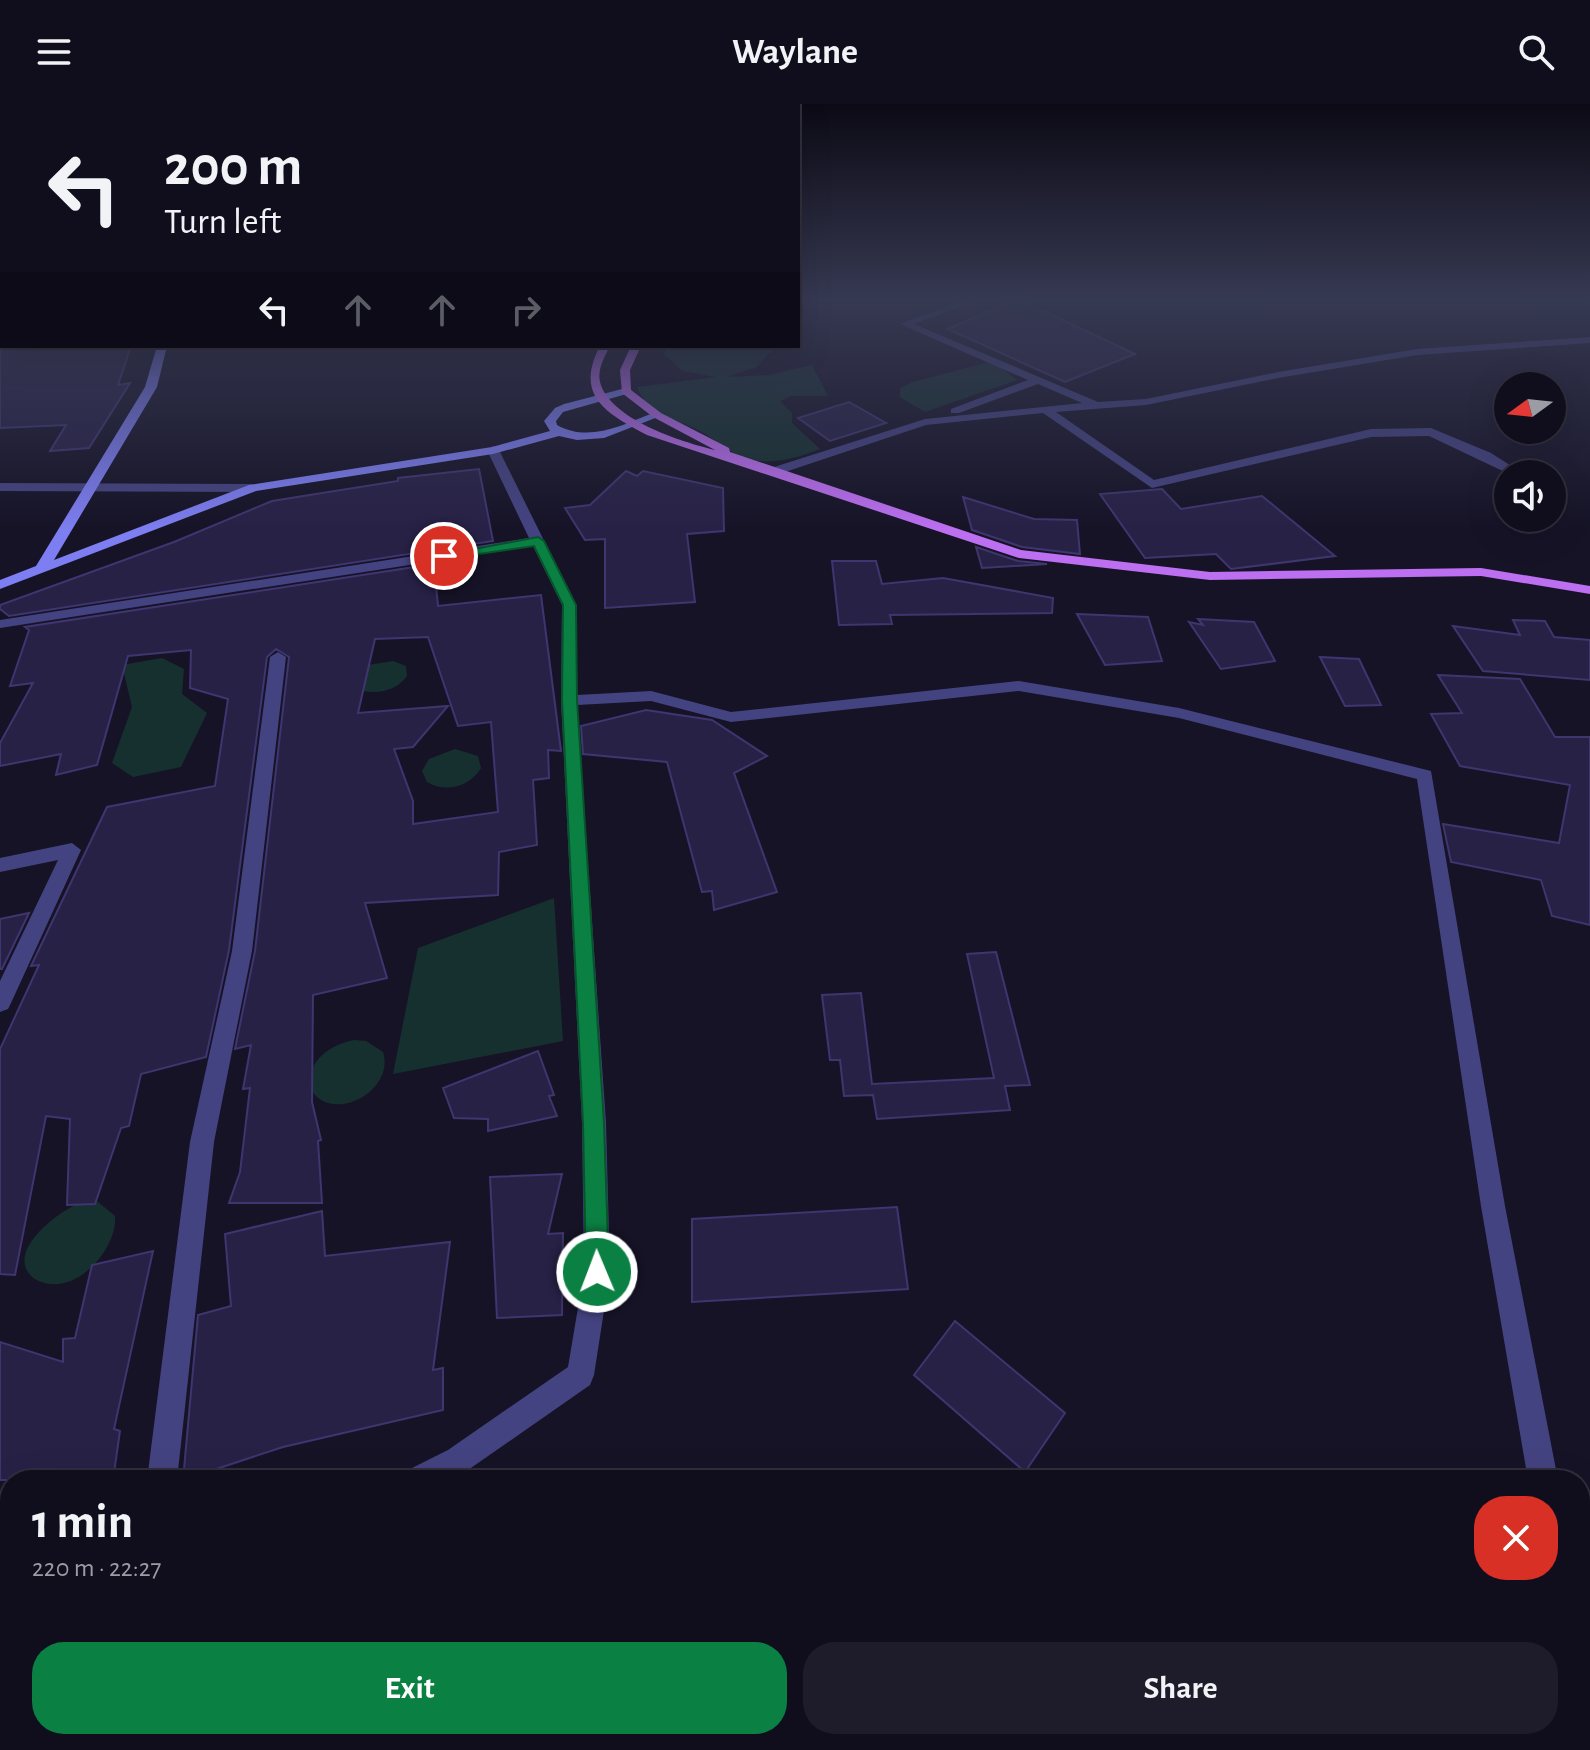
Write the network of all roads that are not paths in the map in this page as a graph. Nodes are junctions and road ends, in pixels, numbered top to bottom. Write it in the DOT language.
graph roads {
  1 [pos="154,377"];
  2 [pos="595,377"];
  3 [pos="625,377"];
  4 [pos="1031,377"];
  5 [pos="1269,377"];
  6 [pos="1039,380"];
  7 [pos="626,391"];
  8 [pos="601,397"];
  9 [pos="1098,405"];
  10 [pos="1045,409"];
  11 [pos="657,415"];
  12 [pos="925,422"];
  13 [pos="636,423"];
  14 [pos="559,432"];
  15 [pos="493,450"];
  16 [pos="730,456"];
  17 [pos="1494,462"];
  18 [pos="775,471"];
  19 [pos="0,487"];
  20 [pos="90,487"];
  21 [pos="253,488"];
  22 [pos="538,541"];
  23 [pos="41,569"];
  24 [pos="0,585"];
  25 [pos="1590,590"];
  26 [pos="0,624"];
  27 [pos="278,657"];
  28 [pos="569,700"];
  29 [pos="0,865"];
  30 [pos="0,1003"];
  31 [pos="163,1470"];
  32 [pos="438,1470"];
  33 [pos="1541,1470"];
  1 -- 20 [label="street"];
  2 -- 8 [label="main road"];
  3 -- 7 [label="main road"];
  4 -- 6 [label="street"];
  5 -- 9 [label="street"];
  6 -- 9 [label="street"];
  6 -- 12 [label="street"];
  7 -- 8 [label="street"];
  7 -- 11 [label="main road"];
  8 -- 13 [label="main road"];
  8 -- 14 [label="street"];
  9 -- 10 [label="street"];
  10 -- 12 [label="street"];
  10 -- 17 [label="street"];
  11 -- 13 [label="street"];
  11 -- 16 [label="main road"];
  12 -- 18 [label="street"];
  13 -- 14 [label="street"];
  13 -- 16 [label="main road"];
  14 -- 15 [label="street"];
  15 -- 21 [label="street"];
  15 -- 22 [label="street"];
  16 -- 18 [label="main road"];
  18 -- 25 [label="main road"];
  19 -- 20 [label="street"];
  20 -- 21 [label="street"];
  20 -- 23 [label="street"];
  21 -- 23 [label="street"];
  22 -- 26 [label="street"];
  22 -- 28 [label="street"];
  23 -- 24 [label="street"];
  27 -- 31 [label="street"];
  28 -- 32 [label="street"];
  28 -- 33 [label="street"];
  29 -- 30 [label="street"];
}
